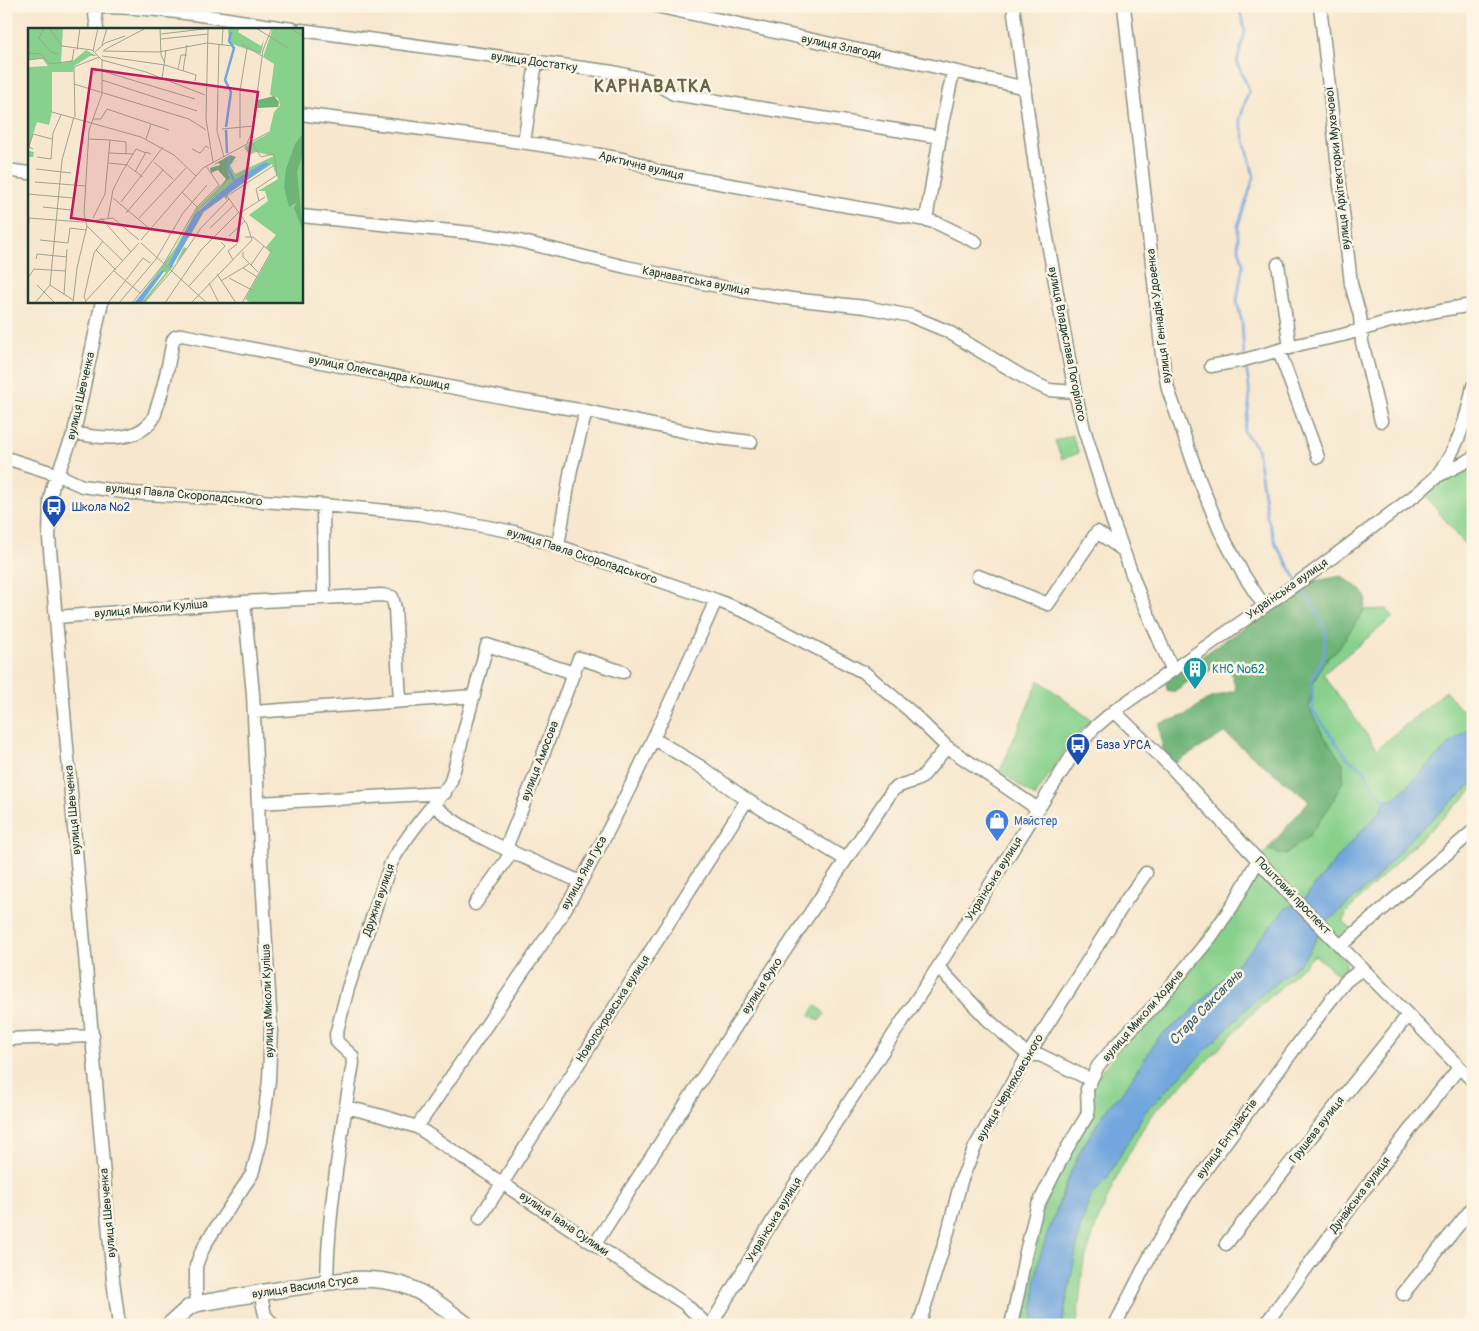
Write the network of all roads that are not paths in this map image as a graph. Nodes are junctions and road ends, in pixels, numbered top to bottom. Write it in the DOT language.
graph roads {
  1 [pos="656,6"];
  2 [pos="1013,6"];
  3 [pos="1124,6"];
  4 [pos="1320,6"];
  5 [pos="94,7"];
  6 [pos="97,28"];
  7 [pos="286,28"];
  8 [pos="302,30"];
  9 [pos="536,62"];
  10 [pos="953,72"];
  11 [pos="1025,88"];
  12 [pos="302,114"];
  13 [pos="940,137"];
  14 [pos="524,142"];
  15 [pos="6,170"];
  16 [pos="28,173"];
  17 [pos="302,216"];
  18 [pos="926,220"];
  19 [pos="976,242"];
  20 [pos="1278,264"];
  21 [pos="102,302"];
  22 [pos="1473,305"];
  23 [pos="1362,329"];
  24 [pos="1284,349"];
  25 [pos="1211,366"];
  26 [pos="1473,386"];
  27 [pos="1075,392"];
  28 [pos="586,410"];
  29 [pos="1381,421"];
  30 [pos="74,433"];
  31 [pos="752,442"];
  32 [pos="1318,457"];
  33 [pos="6,458"];
  34 [pos="1473,458"];
  35 [pos="56,474"];
  36 [pos="1436,477"];
  37 [pos="323,505"];
  38 [pos="558,546"];
  39 [pos="1123,550"];
  40 [pos="978,576"];
  41 [pos="324,597"];
  42 [pos="716,600"];
  43 [pos="244,602"];
  44 [pos="1264,606"];
  45 [pos="57,617"];
  46 [pos="1172,669"];
  47 [pos="624,672"];
  48 [pos="574,673"];
  49 [pos="474,696"];
  50 [pos="400,701"];
  51 [pos="1114,711"];
  52 [pos="254,712"];
  53 [pos="654,740"];
  54 [pos="947,747"];
  55 [pos="445,793"];
  56 [pos="747,800"];
  57 [pos="258,802"];
  58 [pos="433,804"];
  59 [pos="1038,809"];
  60 [pos="1473,831"];
  61 [pos="509,849"];
  62 [pos="846,859"];
  63 [pos="1258,860"];
  64 [pos="1146,874"];
  65 [pos="581,882"];
  66 [pos="475,904"];
  67 [pos="1340,946"];
  68 [pos="938,967"];
  69 [pos="1362,969"];
  70 [pos="1408,1015"];
  71 [pos="93,1036"];
  72 [pos="6,1040"];
  73 [pos="1028,1055"];
  74 [pos="1459,1068"];
  75 [pos="1090,1080"];
  76 [pos="1472,1080"];
  77 [pos="346,1107"];
  78 [pos="417,1127"];
  79 [pos="501,1182"];
  80 [pos="1473,1208"];
  81 [pos="480,1218"];
  82 [pos="595,1244"];
  83 [pos="1226,1244"];
  84 [pos="327,1282"];
  85 [pos="260,1292"];
  86 [pos="1403,1294"];
  87 [pos="196,1304"];
  88 [pos="119,1325"];
  89 [pos="170,1325"];
  90 [pos="273,1325"];
  91 [pos="467,1325"];
  92 [pos="707,1325"];
  93 [pos="711,1325"];
  94 [pos="919,1325"];
  95 [pos="1011,1325"];
  96 [pos="1115,1325"];
  97 [pos="1265,1325"];
  1 -- 10 [label="street, вулиця Злагоди"];
  2 -- 11 [label="street, вулиця Владислава Погорілого"];
  3 -- 44 [label="street, вулиця Геннадія Удовенка"];
  4 -- 23 [label="street, вулиця Архітекторки Мухачової"];
  5 -- 6 [label="street"];
  5 -- 7 [label="street"];
  8 -- 9 [label="street, вулиця Достатку"];
  9 -- 13 [label="street, вулиця Достатку"];
  9 -- 14 [label="street"];
  10 -- 11 [label="street, вулиця Злагоди"];
  10 -- 13 [label="street"];
  11 -- 27 [label="street, вулиця Владислава Погорілого"];
  12 -- 14 [label="street, Арктична вулиця"];
  13 -- 18 [label="street"];
  14 -- 18 [label="street, Арктична вулиця"];
  15 -- 16 [label="street"];
  17 -- 27 [label="street, Карнаватська вулиця"];
  18 -- 19 [label="street, Арктична вулиця"];
  20 -- 24 [label="street"];
  21 -- 30 [label="street, вулиця Шевченка"];
  22 -- 23 [label="street"];
  23 -- 24 [label="street"];
  23 -- 29 [label="street, вулиця Архітекторки Мухачової"];
  24 -- 25 [label="street"];
  24 -- 32 [label="street"];
  26 -- 36 [label="street"];
  27 -- 39 [label="street, вулиця Владислава Погорілого"];
  28 -- 30 [label="street, вулиця Олександра Кошиця"];
  28 -- 31 [label="street, вулиця Олександра Кошиця"];
  28 -- 38 [label="street"];
  30 -- 35 [label="street, вулиця Шевченка"];
  33 -- 35 [label="street, вулиця Павла Скоропадського"];
  34 -- 36 [label="street, Українська вулиця"];
  35 -- 37 [label="street, вулиця Павла Скоропадського"];
  35 -- 45 [label="street, вулиця Шевченка"];
  36 -- 44 [label="street, Українська вулиця"];
  37 -- 38 [label="street, вулиця Павла Скоропадського"];
  37 -- 41 [label="street"];
  38 -- 42 [label="street, вулиця Павла Скоропадського"];
  39 -- 40 [label="street"];
  39 -- 46 [label="street, вулиця Владислава Погорілого"];
  41 -- 43 [label="street, вулиця Миколи Куліша"];
  41 -- 50 [label="street, вулиця Миколи Куліша"];
  42 -- 53 [label="street, вулиця Яна Гуса"];
  42 -- 54 [label="street, вулиця Павла Скоропадського"];
  43 -- 45 [label="street, вулиця Миколи Куліша"];
  43 -- 52 [label="street, вулиця Миколи Куліша"];
  44 -- 46 [label="street, Українська вулиця"];
  45 -- 71 [label="street, вулиця Шевченка"];
  46 -- 51 [label="street, Українська вулиця"];
  47 -- 48 [label="street, вулиця Амосова"];
  48 -- 49 [label="street, Дружня вулиця"];
  48 -- 61 [label="street, вулиця Амосова"];
  49 -- 50 [label="street"];
  49 -- 55 [label="street, Дружня вулиця"];
  50 -- 52 [label="street"];
  51 -- 59 [label="street, Українська вулиця"];
  51 -- 63 [label="street, Поштовий проспект"];
  52 -- 57 [label="street, вулиця Миколи Куліша"];
  53 -- 56 [label="street"];
  53 -- 65 [label="street, вулиця Яна Гуса"];
  54 -- 59 [label="street, вулиця Павла Скоропадського"];
  54 -- 62 [label="street, вулиця Фуко"];
  55 -- 57 [label="street"];
  55 -- 58 [label="street, Дружня вулиця"];
  56 -- 62 [label="street"];
  56 -- 79 [label="street, Новопокровська вулиця"];
  57 -- 87 [label="street, вулиця Миколи Куліша"];
  58 -- 61 [label="street"];
  58 -- 77 [label="street, Дружня вулиця"];
  59 -- 68 [label="street, Українська вулиця"];
  60 -- 67 [label="street"];
  61 -- 65 [label="street"];
  61 -- 66 [label="street, вулиця Амосова"];
  62 -- 82 [label="street, вулиця Фуко"];
  63 -- 67 [label="street, Поштовий проспект"];
  63 -- 75 [label="street, вулиця Миколи Ходича"];
  64 -- 73 [label="street, вулиця Черняховського"];
  65 -- 78 [label="street, вулиця Яна Гуса"];
  67 -- 69 [label="street, Поштовий проспект"];
  68 -- 73 [label="street"];
  68 -- 93 [label="street, Українська вулиця"];
  69 -- 70 [label="street, Поштовий проспект"];
  69 -- 96 [label="street, вулиця Ентузіастів"];
  70 -- 74 [label="street, Поштовий проспект"];
  70 -- 83 [label="street, Грушева вулиця"];
  71 -- 72 [label="street"];
  71 -- 88 [label="street, вулиця Шевченка"];
  73 -- 75 [label="street"];
  73 -- 94 [label="street, вулиця Черняховського"];
  74 -- 76 [label="street, Поштовий проспект"];
  74 -- 97 [label="street, Дунайська вулиця"];
  75 -- 95 [label="street, вулиця Миколи Ходича"];
  77 -- 78 [label="street"];
  77 -- 84 [label="street, Дружня вулиця"];
  78 -- 79 [label="street, вулиця Івана Сулими"];
  79 -- 81 [label="street, Новопокровська вулиця"];
  79 -- 82 [label="street, вулиця Івана Сулими"];
  80 -- 86 [label="street"];
  82 -- 92 [label="street, вулиця Івана Сулими"];
  84 -- 85 [label="main road, вулиця Василя Стуса"];
  84 -- 91 [label="main road, вулиця Василя Стуса"];
  85 -- 87 [label="main road, вулиця Василя Стуса"];
  85 -- 90 [label="street"];
  87 -- 89 [label="main road, вулиця Василя Стуса"];
}
